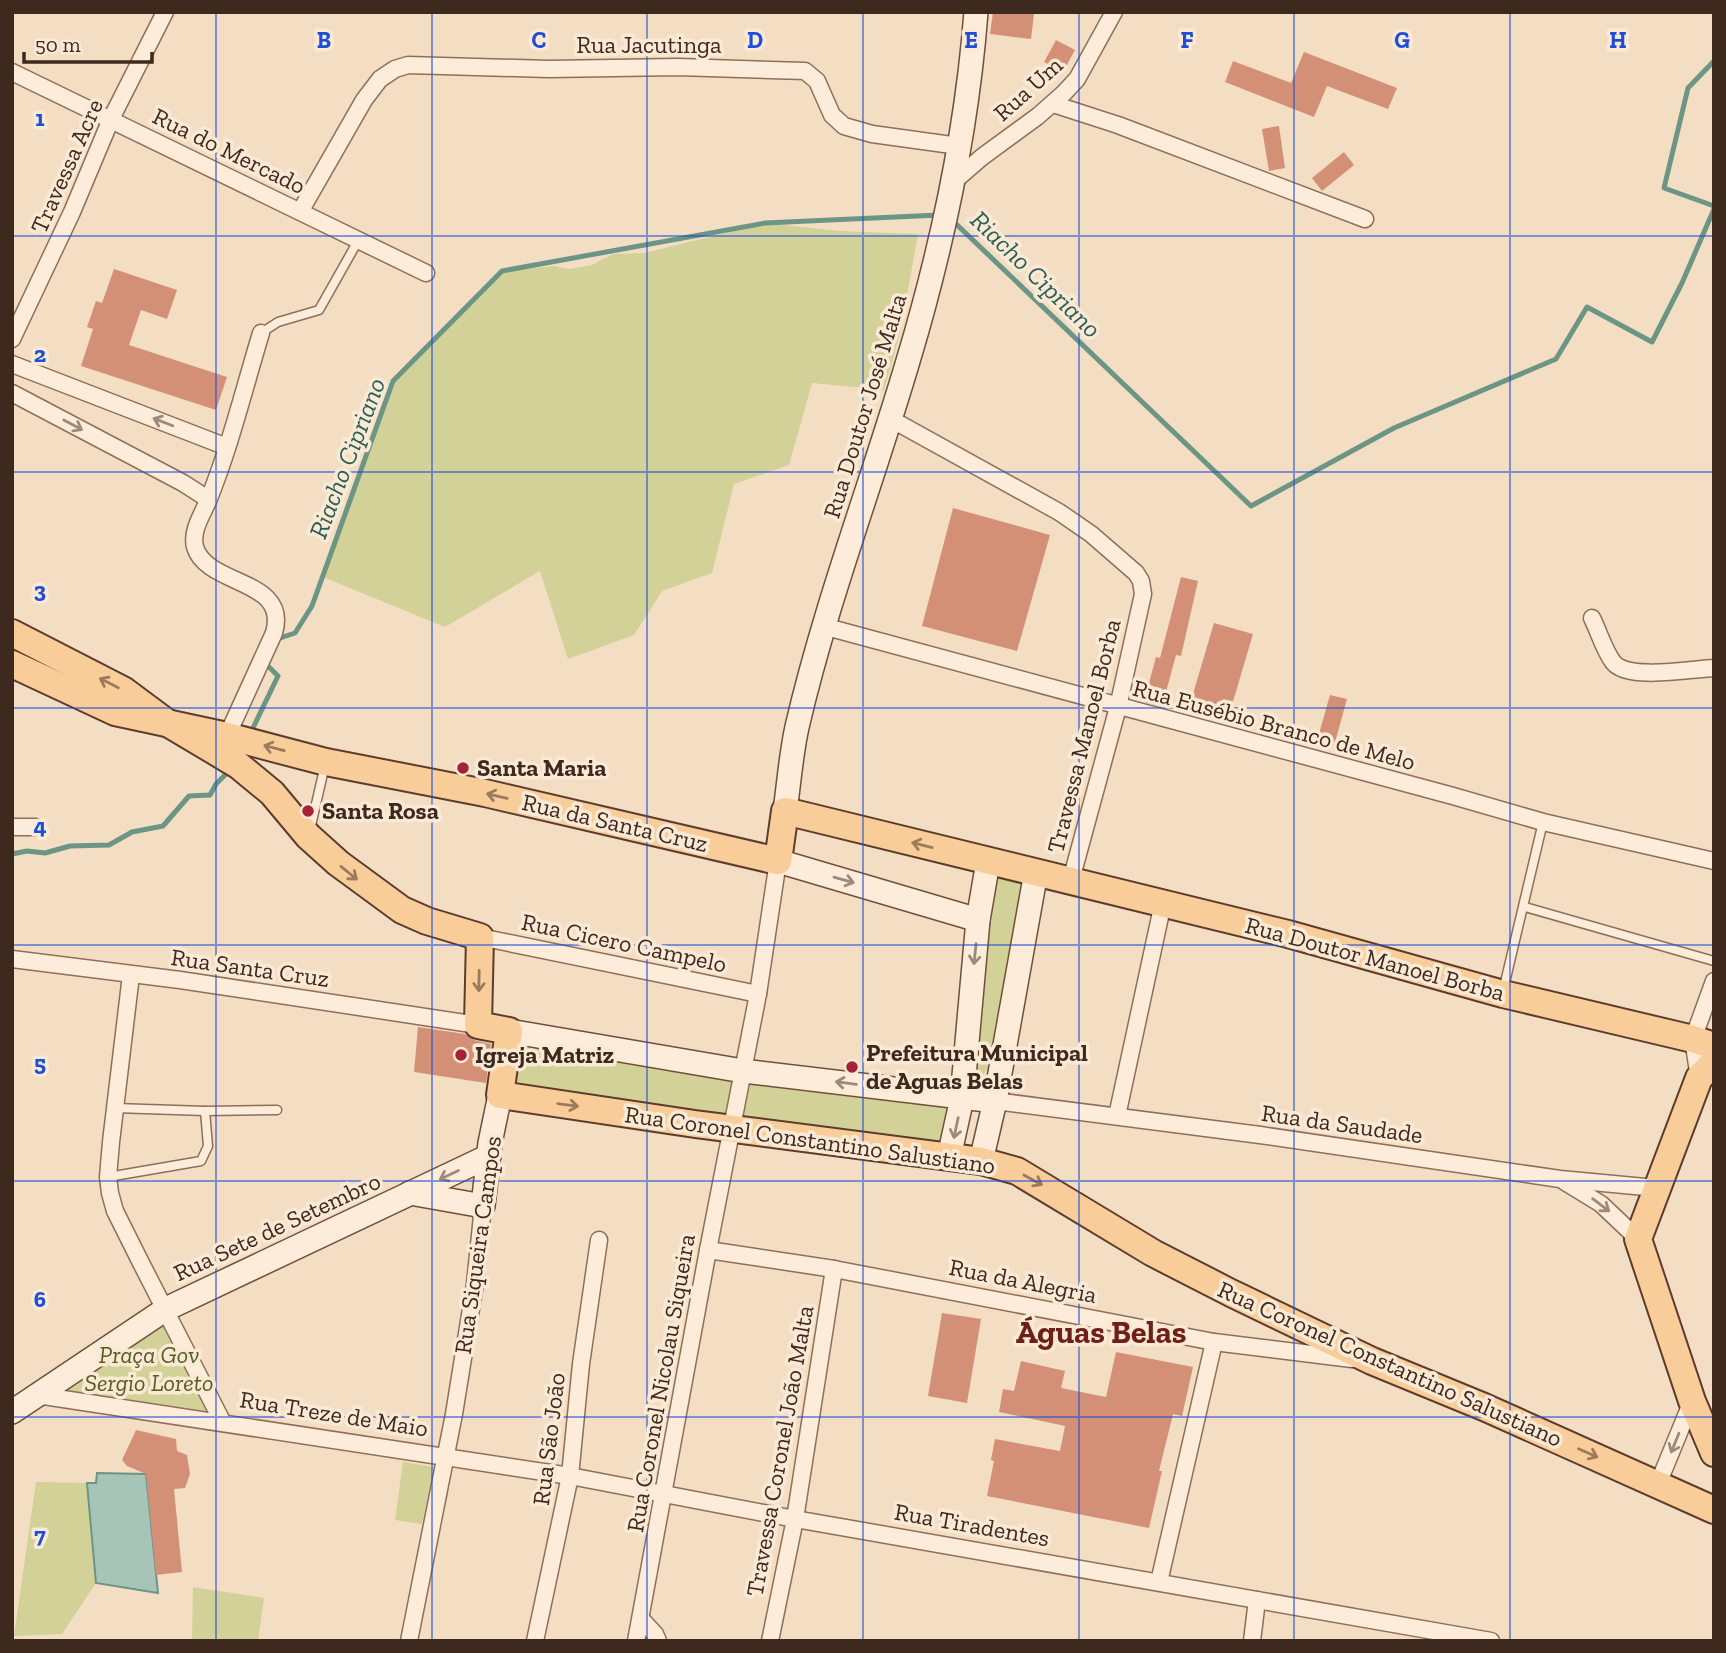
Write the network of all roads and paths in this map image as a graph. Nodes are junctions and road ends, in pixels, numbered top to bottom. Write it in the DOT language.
graph roads {
  1 [pos="165,12"];
  2 [pos="976,12"];
  3 [pos="1114,12"];
  4 [pos="13,71"];
  5 [pos="1053,104"];
  6 [pos="111,119"];
  7 [pos="959,146"];
  8 [pos="952,183"];
  9 [pos="301,211"];
  10 [pos="1365,219"];
  11 [pos="359,239"];
  12 [pos="426,272"];
  13 [pos="261,333"];
  14 [pos="12,339"];
  15 [pos="12,364"];
  16 [pos="12,393"];
  17 [pos="889,418"];
  18 [pos="227,447"];
  19 [pos="208,499"];
  20 [pos="1592,618"];
  21 [pos="823,626"];
  22 [pos="12,633"];
  23 [pos="12,664"];
  24 [pos="1714,668"];
  25 [pos="1118,707"];
  26 [pos="166,722"];
  27 [pos="227,736"];
  28 [pos="326,762"];
  29 [pos="785,811"];
  30 [pos="1544,822"];
  31 [pos="12,827"];
  32 [pos="36,827"];
  33 [pos="309,836"];
  34 [pos="778,861"];
  35 [pos="1714,861"];
  36 [pos="988,862"];
  37 [pos="1037,872"];
  38 [pos="1071,880"];
  39 [pos="1163,903"];
  40 [pos="1525,907"];
  41 [pos="978,920"];
  42 [pos="480,937"];
  43 [pos="14,959"];
  44 [pos="1714,961"];
  45 [pos="131,975"];
  46 [pos="1714,981"];
  47 [pos="758,994"];
  48 [pos="1503,994"];
  49 [pos="478,1025"];
  50 [pos="509,1031"];
  51 [pos="1703,1043"];
  52 [pos="1706,1070"];
  53 [pos="743,1072"];
  54 [pos="500,1095"];
  55 [pos="962,1098"];
  56 [pos="995,1101"];
  57 [pos="115,1108"];
  58 [pos="277,1110"];
  59 [pos="205,1111"];
  60 [pos="1117,1116"];
  61 [pos="732,1128"];
  62 [pos="489,1156"];
  63 [pos="949,1157"];
  64 [pos="981,1161"];
  65 [pos="108,1177"];
  66 [pos="1560,1179"];
  67 [pos="1656,1188"];
  68 [pos="410,1193"];
  69 [pos="483,1206"];
  70 [pos="1638,1238"];
  71 [pos="598,1240"];
  72 [pos="708,1250"];
  73 [pos="834,1269"];
  74 [pos="166,1309"];
  75 [pos="1214,1342"];
  76 [pos="1372,1361"];
  77 [pos="37,1395"];
  78 [pos="1692,1401"];
  79 [pos="12,1412"];
  80 [pos="223,1423"];
  81 [pos="1714,1453"];
  82 [pos="445,1459"];
  83 [pos="570,1476"];
  84 [pos="1658,1485"];
  85 [pos="664,1493"];
  86 [pos="1714,1510"];
  87 [pos="795,1519"];
  88 [pos="1159,1582"];
  89 [pos="1257,1600"];
  90 [pos="641,1619"];
  91 [pos="409,1641"];
  92 [pos="535,1641"];
  93 [pos="636,1641"];
  94 [pos="658,1641"];
  95 [pos="770,1641"];
  96 [pos="1252,1641"];
  97 [pos="1491,1641"];
  1 -- 6 [label="street, Travessa Acre"];
  2 -- 7 [label="street, Rua Doutor José Malta"];
  3 -- 5 [label="street, Rua Um"];
  4 -- 6 [label="street, Rua do Mercado"];
  5 -- 8 [label="street, Rua Um"];
  5 -- 10 [label="street"];
  6 -- 9 [label="street, Rua do Mercado"];
  6 -- 14 [label="street, Travessa Acre"];
  7 -- 8 [label="street, Rua Doutor José Malta"];
  7 -- 9 [label="street, Rua Jacutinga"];
  8 -- 17 [label="street, Rua Doutor José Malta"];
  9 -- 11 [label="street, Rua do Mercado"];
  11 -- 12 [label="street, Rua do Mercado"];
  11 -- 13 [label="lane"];
  13 -- 18 [label="street"];
  18 -- 15 [label="street, one-way"];
  16 -- 19 [label="street, one-way"];
  17 -- 21 [label="street, Rua Doutor José Malta"];
  17 -- 25 [label="street, Travessa Manoel Borba"];
  18 -- 19 [label="street"];
  19 -- 27 [label="street"];
  20 -- 24 [label="street"];
  21 -- 25 [label="street, Rua Eusébio Branco de Melo"];
  21 -- 29 [label="street, Rua Doutor José Malta"];
  26 -- 22 [label="main road, one-way"];
  23 -- 26 [label="main road, Rua da Santa Cruz"];
  25 -- 30 [label="street, Rua Eusébio Branco de Melo"];
  25 -- 38 [label="street, Travessa Manoel Borba"];
  26 -- 27 [label="main road, Rua da Santa Cruz"];
  26 -- 33 [label="main road"];
  28 -- 27 [label="main road, Rua da Santa Cruz, one-way"];
  28 -- 33 [label="lane"];
  34 -- 28 [label="main road, Rua da Santa Cruz, one-way"];
  29 -- 34 [label="main road"];
  36 -- 29 [label="main road, Rua Doutor Manoel Borba, one-way"];
  30 -- 35 [label="street, Rua Eusébio Branco de Melo"];
  30 -- 40 [label="lane"];
  31 -- 32 [label="street"];
  33 -- 42 [label="main road, one-way"];
  34 -- 41 [label="street, one-way"];
  34 -- 47 [label="street, Rua Coronel Nicolau Siqueira"];
  36 -- 37 [label="main road, Rua Doutor Manoel Borba"];
  36 -- 41 [label="street"];
  37 -- 38 [label="main road, Rua Doutor Manoel Borba"];
  37 -- 56 [label="street"];
  38 -- 39 [label="main road, Rua Doutor Manoel Borba"];
  39 -- 48 [label="main road, Rua Doutor Manoel Borba"];
  39 -- 60 [label="street"];
  40 -- 44 [label="lane"];
  40 -- 48 [label="lane"];
  41 -- 55 [label="street, one-way"];
  42 -- 47 [label="street, Rua Cicero Campelo"];
  42 -- 49 [label="main road, one-way"];
  43 -- 45 [label="street, Rua Santa Cruz"];
  45 -- 49 [label="street, Rua Santa Cruz"];
  45 -- 57 [label="street"];
  46 -- 51 [label="street"];
  47 -- 53 [label="street, Rua Coronel Nicolau Siqueira"];
  48 -- 51 [label="main road, Rua Doutor Manoel Borba"];
  49 -- 50 [label="main road"];
  50 -- 53 [label="street"];
  50 -- 54 [label="main road, Rua Siqueira Campos"];
  51 -- 52 [label="street"];
  52 -- 67 [label="main road"];
  55 -- 53 [label="street, one-way"];
  53 -- 61 [label="street, Rua Coronel Nicolau Siqueira"];
  54 -- 61 [label="main road, Rua Coronel Constantino Salustiano, one-way"];
  54 -- 62 [label="street, Rua Siqueira Campos"];
  55 -- 56 [label="street"];
  55 -- 63 [label="street, one-way"];
  56 -- 60 [label="street, Rua da Saudade"];
  56 -- 64 [label="street"];
  57 -- 59 [label="lane"];
  57 -- 65 [label="street"];
  58 -- 59 [label="lane"];
  59 -- 65 [label="lane"];
  60 -- 66 [label="street, Rua da Saudade"];
  61 -- 63 [label="main road, Rua Coronel Constantino Salustiano"];
  61 -- 72 [label="street, Rua Coronel Nicolau Siqueira"];
  62 -- 68 [label="street, Rua Sete de Setembro, one-way"];
  62 -- 69 [label="street, Rua Siqueira Campos"];
  63 -- 64 [label="main road, Rua Coronel Constantino Salustiano"];
  64 -- 76 [label="main road, Rua Coronel Constantino Salustiano, one-way"];
  65 -- 74 [label="street"];
  66 -- 67 [label="street, Rua da Saudade"];
  66 -- 70 [label="street, Rua da Saudade, one-way"];
  67 -- 70 [label="main road"];
  68 -- 69 [label="street, Rua Sete de Setembro"];
  68 -- 74 [label="street, Rua Sete de Setembro"];
  69 -- 82 [label="street, Rua Siqueira Campos"];
  70 -- 78 [label="main road"];
  71 -- 83 [label="street, Rua São João"];
  72 -- 73 [label="street, Rua da Alegria"];
  72 -- 85 [label="street, Rua Coronel Nicolau Siqueira"];
  73 -- 75 [label="street, Rua da Alegria"];
  73 -- 87 [label="street, Travessa Coronel João Malta"];
  74 -- 77 [label="street, Rua Sete de Setembro"];
  74 -- 80 [label="street"];
  75 -- 76 [label="street, Rua da Alegria"];
  75 -- 88 [label="street"];
  76 -- 84 [label="main road, Rua Coronel Constantino Salustiano, one-way"];
  77 -- 79 [label="street"];
  77 -- 80 [label="street, Rua Treze de Maio"];
  78 -- 81 [label="main road"];
  78 -- 84 [label="street, one-way"];
  80 -- 82 [label="street, Rua Treze de Maio"];
  82 -- 83 [label="street, Rua Tiradentes"];
  82 -- 91 [label="street"];
  83 -- 85 [label="street, Rua Tiradentes"];
  83 -- 92 [label="street, Rua São João"];
  84 -- 86 [label="main road, Rua Coronel Constantino Salustiano"];
  85 -- 87 [label="street, Rua Tiradentes"];
  85 -- 90 [label="street, Rua Coronel Nicolau Siqueira"];
  87 -- 88 [label="street, Rua Tiradentes"];
  87 -- 95 [label="street, Travessa Coronel João Malta"];
  88 -- 89 [label="street, Rua Tiradentes"];
  89 -- 96 [label="street"];
  89 -- 97 [label="street, Rua Tiradentes"];
  90 -- 93 [label="street, Rua Coronel Nicolau Siqueira"];
  90 -- 94 [label="street"];
}
